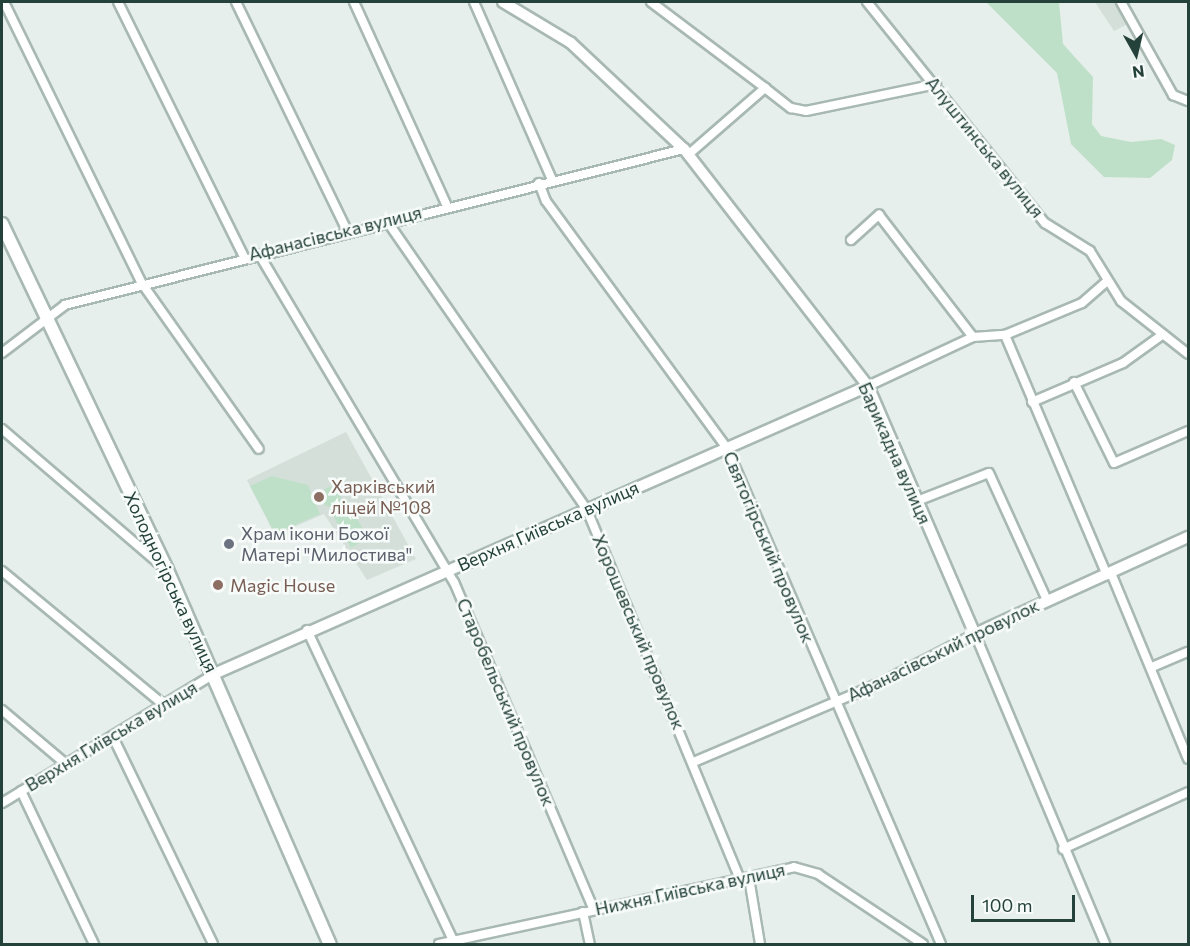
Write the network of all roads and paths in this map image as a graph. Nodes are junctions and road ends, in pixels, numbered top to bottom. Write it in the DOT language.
graph roads {
  1 [pos="4,2"];
  2 [pos="118,2"];
  3 [pos="236,2"];
  4 [pos="354,2"];
  5 [pos="474,2"];
  6 [pos="503,2"];
  7 [pos="651,2"];
  8 [pos="867,2"];
  9 [pos="1121,2"];
  10 [pos="936,84"];
  11 [pos="765,88"];
  12 [pos="1188,101"];
  13 [pos="686,151"];
  14 [pos="552,180"];
  15 [pos="539,183"];
  16 [pos="446,204"];
  17 [pos="387,220"];
  18 [pos="2,224"];
  19 [pos="347,231"];
  20 [pos="850,240"];
  21 [pos="260,254"];
  22 [pos="244,257"];
  23 [pos="1107,281"];
  24 [pos="141,282"];
  25 [pos="47,313"];
  26 [pos="1005,334"];
  27 [pos="1162,335"];
  28 [pos="974,337"];
  29 [pos="1186,350"];
  30 [pos="2,353"];
  31 [pos="1074,382"];
  32 [pos="868,386"];
  33 [pos="1032,402"];
  34 [pos="2,429"];
  35 [pos="1188,430"];
  36 [pos="728,448"];
  37 [pos="259,449"];
  38 [pos="917,501"];
  39 [pos="587,510"];
  40 [pos="1188,537"];
  41 [pos="167,570"];
  42 [pos="448,570"];
  43 [pos="2,571"];
  44 [pos="1109,574"];
  45 [pos="1047,600"];
  46 [pos="307,630"];
  47 [pos="975,634"];
  48 [pos="1188,652"];
  49 [pos="1152,667"];
  50 [pos="214,674"];
  51 [pos="836,702"];
  52 [pos="164,705"];
  53 [pos="2,710"];
  54 [pos="113,737"];
  55 [pos="1188,757"];
  56 [pos="696,761"];
  57 [pos="67,765"];
  58 [pos="21,791"];
  59 [pos="1188,792"];
  60 [pos="2,803"];
  61 [pos="1063,849"];
  62 [pos="745,879"];
  63 [pos="594,909"];
  64 [pos="583,912"];
  65 [pos="455,943"];
  66 [pos="94,945"];
  67 [pos="213,945"];
  68 [pos="330,945"];
  69 [pos="439,945"];
  70 [pos="590,945"];
  71 [pos="760,945"];
  72 [pos="923,945"];
  73 [pos="941,945"];
  74 [pos="1105,945"];
  1 -- 24 [label="street"];
  2 -- 22 [label="street"];
  3 -- 19 [label="street"];
  4 -- 16 [label="street"];
  5 -- 14 [label="street"];
  6 -- 13 [label="street, Барикадна вулиця"];
  7 -- 11 [label="street"];
  8 -- 10 [label="street, Алуштинська вулиця"];
  9 -- 12 [label="street"];
  10 -- 11 [label="street"];
  10 -- 23 [label="street, Алуштинська вулиця"];
  11 -- 13 [label="street, Афанасівська вулиця"];
  13 -- 14 [label="street, Афанасівська вулиця"];
  13 -- 32 [label="street, Барикадна вулиця"];
  14 -- 15 [label="street, Афанасівська вулиця"];
  15 -- 16 [label="street, Афанасівська вулиця"];
  15 -- 36 [label="street, Святогірський провулок"];
  16 -- 17 [label="street, Афанасівська вулиця"];
  17 -- 19 [label="street, Афанасівська вулиця"];
  17 -- 39 [label="street, Хорошевський провулок"];
  18 -- 25 [label="main road, Холодногірська вулиця"];
  19 -- 21 [label="street, Афанасівська вулиця"];
  20 -- 28 [label="street"];
  21 -- 22 [label="street, Афанасівська вулиця"];
  21 -- 42 [label="street, Старобельський провулок"];
  22 -- 24 [label="street, Афанасівська вулиця"];
  23 -- 26 [label="street, Верхня Гиївська вулиця"];
  23 -- 27 [label="street, Алуштинська вулиця"];
  24 -- 25 [label="street, Афанасівська вулиця"];
  24 -- 37 [label="street"];
  25 -- 30 [label="street, Афанасівська вулиця"];
  25 -- 41 [label="main road, Холодногірська вулиця"];
  26 -- 28 [label="street, Верхня Гиївська вулиця"];
  26 -- 33 [label="street"];
  27 -- 29 [label="street, Алуштинська вулиця"];
  27 -- 31 [label="street"];
  28 -- 32 [label="street, Верхня Гиївська вулиця"];
  31 -- 33 [label="street"];
  31 -- 35 [label="street"];
  32 -- 36 [label="street, Верхня Гиївська вулиця"];
  32 -- 38 [label="street, Барикадна вулиця"];
  33 -- 44 [label="street"];
  34 -- 41 [label="street"];
  36 -- 39 [label="street, Верхня Гиївська вулиця"];
  36 -- 51 [label="street, Святогірський провулок"];
  38 -- 45 [label="street"];
  38 -- 47 [label="street, Барикадна вулиця"];
  39 -- 42 [label="street, Верхня Гиївська вулиця"];
  39 -- 56 [label="street, Хорошевський провулок"];
  40 -- 44 [label="street, Афанасівський провулок"];
  41 -- 50 [label="main road, Холодногірська вулиця"];
  42 -- 46 [label="street, Верхня Гиївська вулиця"];
  42 -- 63 [label="street, Старобельський провулок"];
  43 -- 52 [label="street"];
  44 -- 45 [label="street, Афанасівський провулок"];
  44 -- 49 [label="street"];
  45 -- 47 [label="street, Афанасівський провулок"];
  46 -- 50 [label="street, Верхня Гиївська вулиця"];
  46 -- 65 [label="street"];
  47 -- 51 [label="street, Афанасівський провулок"];
  47 -- 61 [label="street, Барикадна вулиця"];
  48 -- 49 [label="street"];
  49 -- 55 [label="street"];
  50 -- 52 [label="street, Верхня Гиївська вулиця"];
  50 -- 68 [label="main road, Холодногірська вулиця"];
  51 -- 56 [label="street, Афанасівський провулок"];
  51 -- 73 [label="street, Святогірський провулок"];
  52 -- 54 [label="street, Верхня Гиївська вулиця"];
  53 -- 57 [label="street"];
  54 -- 57 [label="street, Верхня Гиївська вулиця"];
  54 -- 67 [label="street"];
  56 -- 62 [label="street, Хорошевський провулок"];
  57 -- 58 [label="street, Верхня Гиївська вулиця"];
  58 -- 60 [label="street, Верхня Гиївська вулиця"];
  58 -- 66 [label="street"];
  59 -- 61 [label="street"];
  61 -- 74 [label="street, Барикадна вулиця"];
  62 -- 63 [label="street, Нижня Гиївська вулиця"];
  62 -- 71 [label="street, Хорошевський провулок"];
  62 -- 72 [label="street, Нижня Гиївська вулиця"];
  63 -- 64 [label="street, Нижня Гиївська вулиця"];
  64 -- 65 [label="street, Нижня Гиївська вулиця"];
  64 -- 70 [label="street"];
  65 -- 69 [label="street, Нижня Гиївська вулиця"];
}
